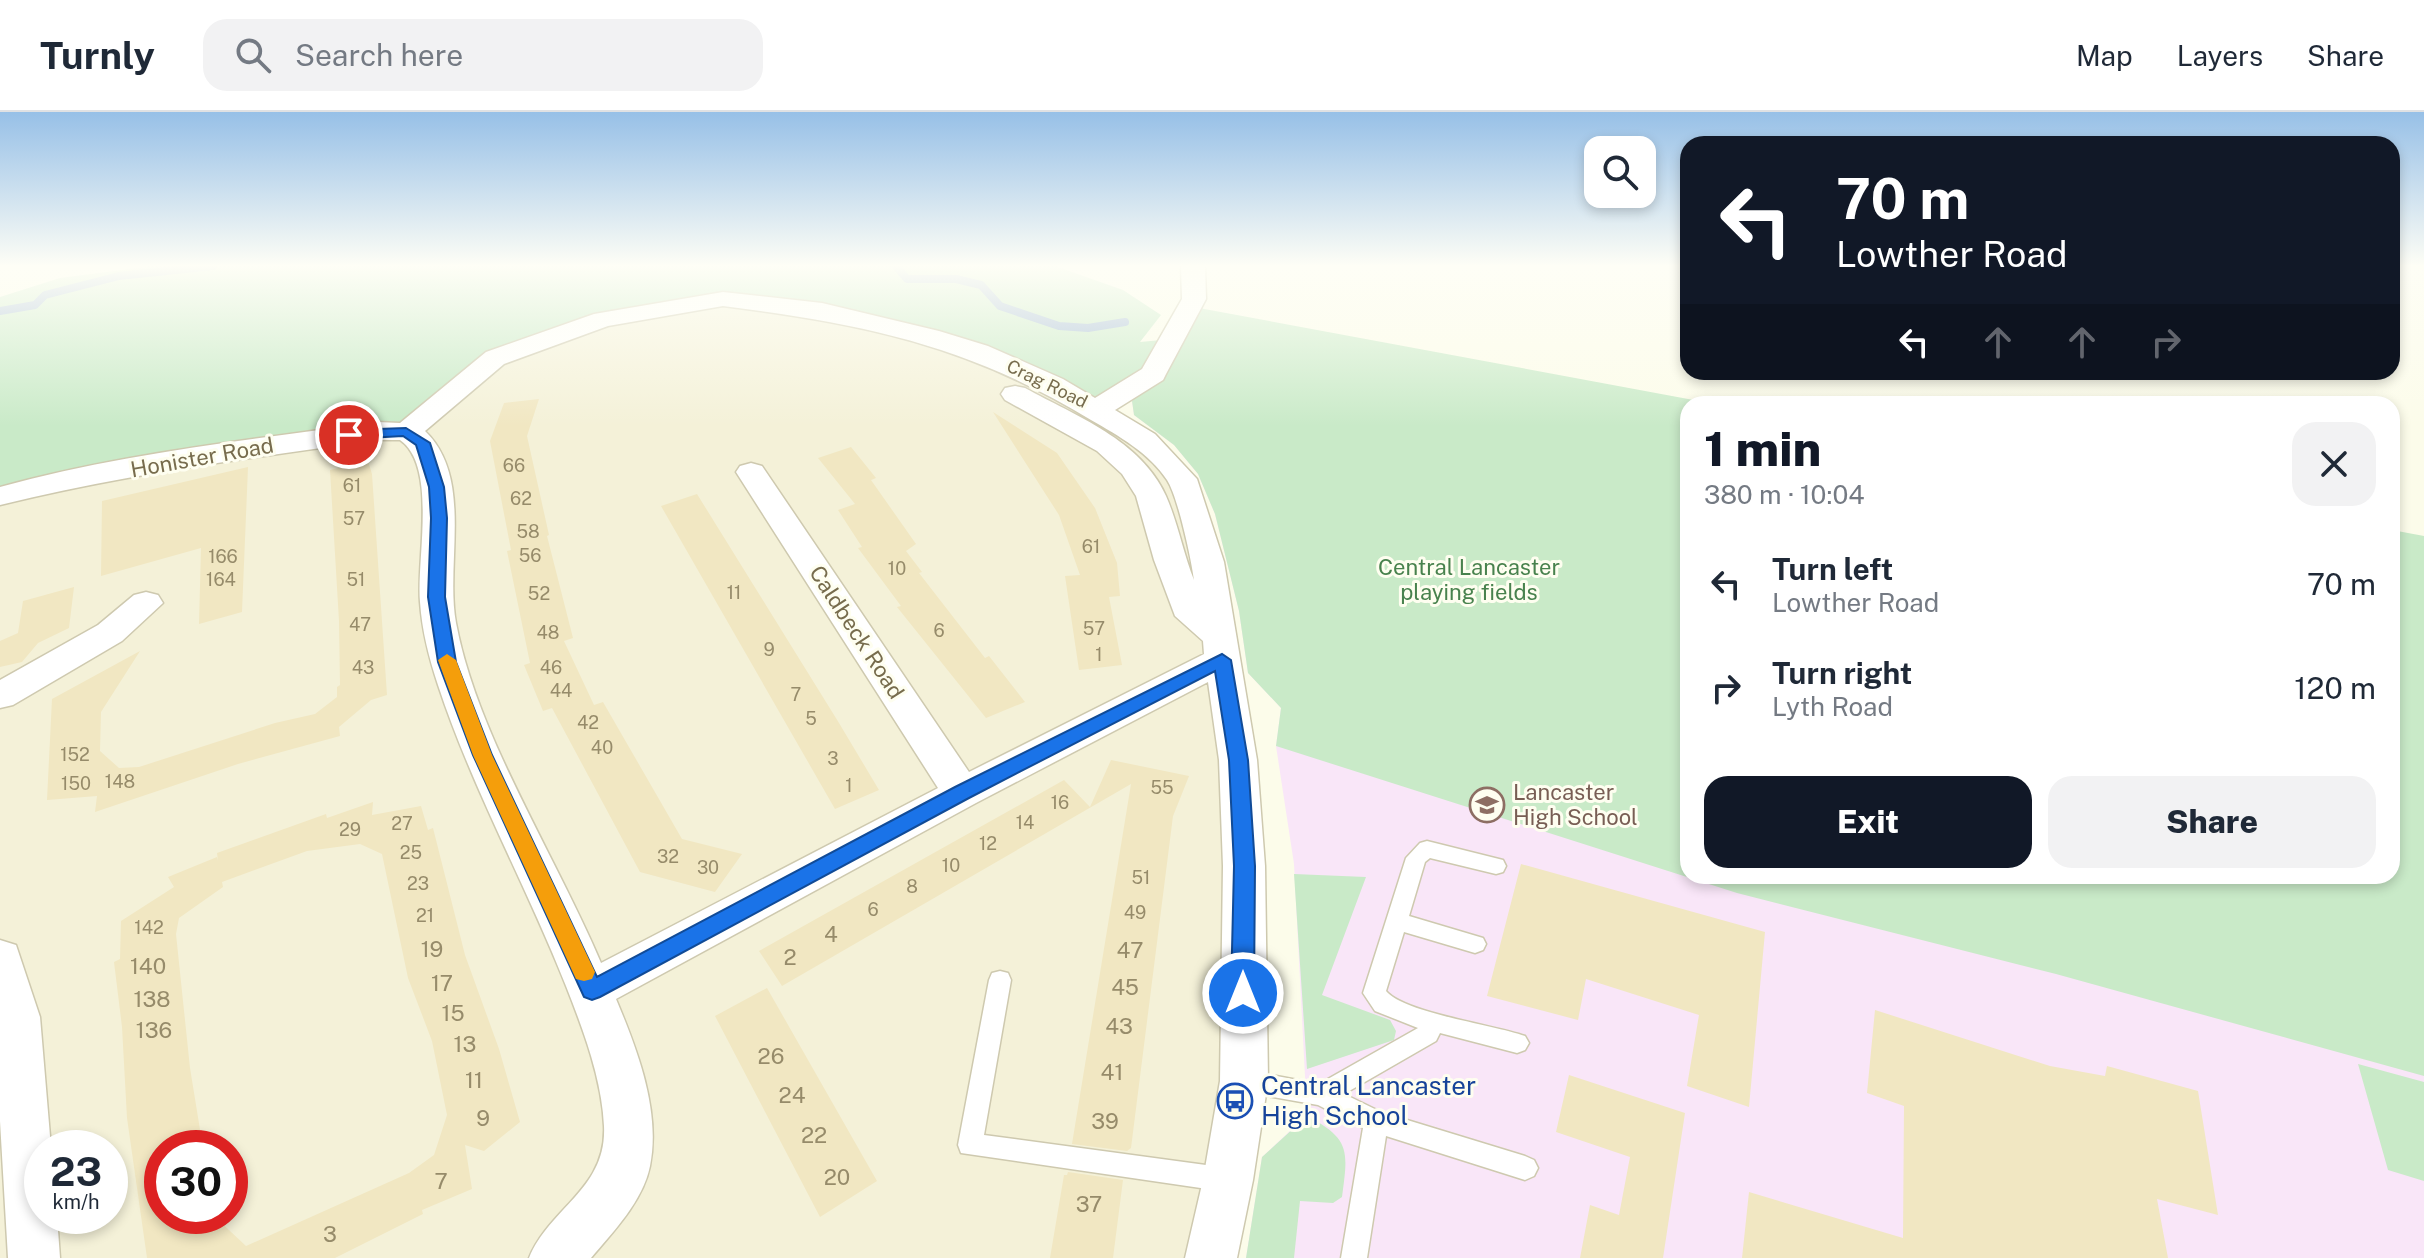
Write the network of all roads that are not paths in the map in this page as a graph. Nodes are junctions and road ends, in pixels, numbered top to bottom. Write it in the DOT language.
graph roads {
  1 [pos="602,319"];
  2 [pos="647,319"];
  3 [pos="688,319"];
  4 [pos="767,319"];
  5 [pos="861,319"];
  6 [pos="1183,319"];
  7 [pos="1097,409"];
  8 [pos="406,432"];
  9 [pos="751,472"];
  10 [pos="0,496"];
  11 [pos="146,603"];
  12 [pos="1219,647"];
  13 [pos="0,696"];
  14 [pos="962,793"];
  15 [pos="1496,866"];
  16 [pos="1397,921"];
  17 [pos="1475,944"];
  18 [pos="0,958"];
  19 [pos="1000,980"];
  20 [pos="592,990"];
  21 [pos="1431,1021"];
  22 [pos="1517,1043"];
  23 [pos="1244,1081"];
  24 [pos="1321,1095"];
  25 [pos="1376,1122"];
  26 [pos="1525,1168"];
  27 [pos="1228,1180"];
  28 [pos="34,1258"];
  29 [pos="555,1258"];
  30 [pos="1211,1258"];
  31 [pos="1354,1258"];
  1 -- 8 [label="street, Crag Road"];
  2 -- 3 [label="street, Crag Road"];
  4 -- 12 [label="street, Crag Road"];
  5 -- 7 [label="street, Crag Road"];
  6 -- 7 [label="street"];
  7 -- 12 [label="street, Crag Road"];
  8 -- 10 [label="street, Honister Road"];
  8 -- 20 [label="street"];
  9 -- 14 [label="street, Caldbeck Road"];
  11 -- 13 [label="street"];
  12 -- 14 [label="street"];
  12 -- 23 [label="street, Crag Road"];
  14 -- 20 [label="street"];
  15 -- 16 [label="lane"];
  16 -- 17 [label="lane"];
  16 -- 21 [label="lane"];
  18 -- 28 [label="street"];
  19 -- 27 [label="lane"];
  20 -- 29 [label="street"];
  21 -- 22 [label="lane"];
  21 -- 24 [label="lane"];
  23 -- 24 [label="lane"];
  23 -- 27 [label="street, Crag Road"];
  24 -- 25 [label="lane"];
  25 -- 26 [label="lane"];
  25 -- 31 [label="lane"];
  27 -- 30 [label="street, Crag Road"];
}
